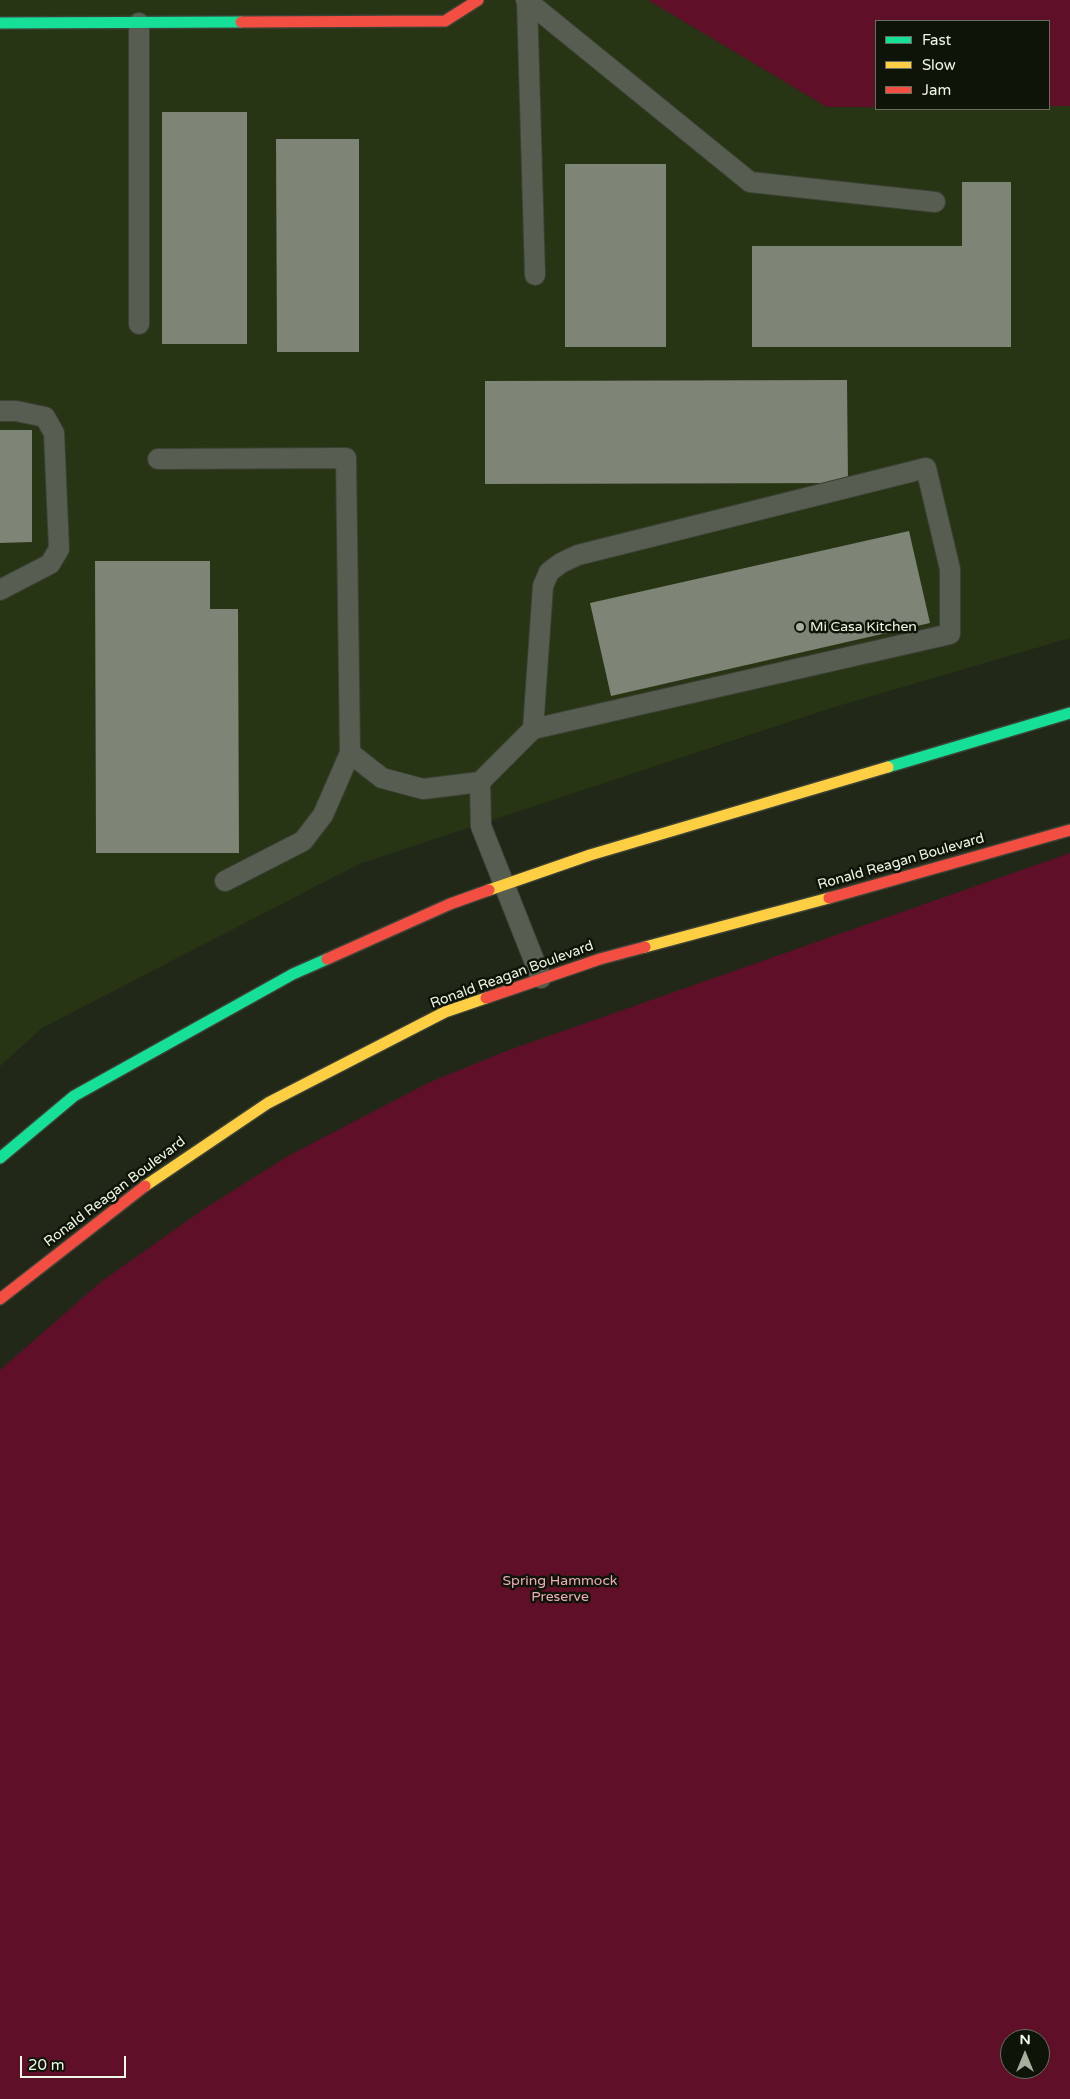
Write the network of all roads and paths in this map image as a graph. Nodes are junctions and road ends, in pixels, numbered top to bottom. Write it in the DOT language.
graph roads {
  1 [pos="478,0"];
  2 [pos="527,0"];
  3 [pos="0,23"];
  4 [pos="139,23"];
  5 [pos="935,202"];
  6 [pos="535,275"];
  7 [pos="139,324"];
  8 [pos="0,411"];
  9 [pos="158,459"];
  10 [pos="0,590"];
  11 [pos="1070,713"];
  12 [pos="534,728"];
  13 [pos="350,753"];
  14 [pos="480,782"];
  15 [pos="1070,830"];
  16 [pos="225,881"];
  17 [pos="504,885"];
  18 [pos="541,978"];
  19 [pos="0,1158"];
  20 [pos="0,1299"];
  1 -- 4 [label="main road"];
  2 -- 5 [label="lane"];
  2 -- 6 [label="lane"];
  3 -- 4 [label="main road"];
  4 -- 7 [label="lane"];
  8 -- 10 [label="lane"];
  9 -- 13 [label="lane"];
  11 -- 17 [label="main road"];
  12 -- 12 [label="lane"];
  12 -- 14 [label="lane"];
  13 -- 14 [label="lane"];
  13 -- 16 [label="lane"];
  14 -- 17 [label="lane"];
  15 -- 18 [label="main road, Ronald Reagan Boulevard"];
  17 -- 18 [label="lane"];
  17 -- 19 [label="main road"];
  18 -- 20 [label="main road, Ronald Reagan Boulevard"];
}
